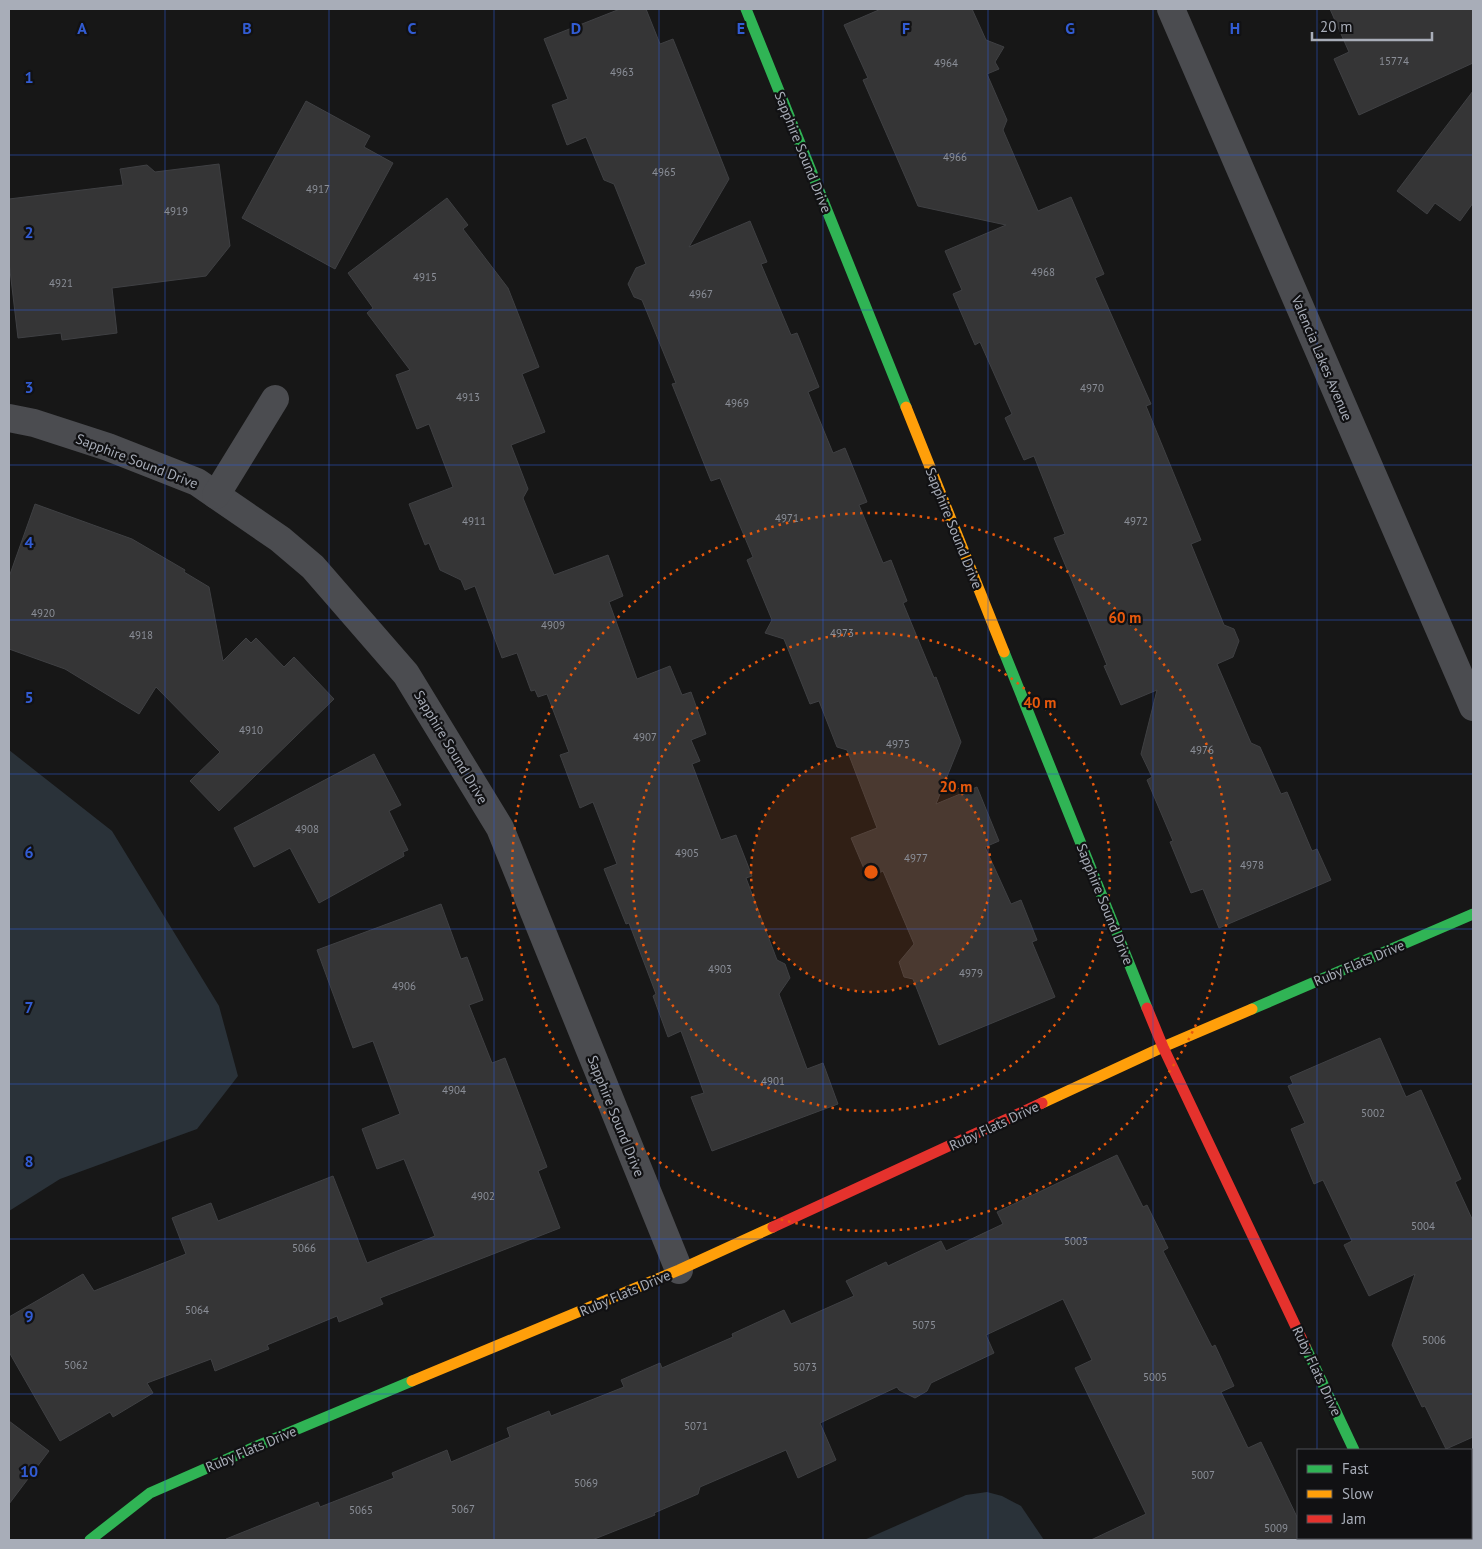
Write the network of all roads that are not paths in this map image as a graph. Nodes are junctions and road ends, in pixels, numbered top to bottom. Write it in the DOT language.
graph roads {
  1 [pos="746,9"];
  2 [pos="1171,9"];
  3 [pos="275,398"];
  4 [pos="9,418"];
  5 [pos="216,495"];
  6 [pos="1473,707"];
  7 [pos="1473,914"];
  8 [pos="1163,1047"];
  9 [pos="679,1270"];
  10 [pos="1354,1449"];
  11 [pos="90,1540"];
  1 -- 8 [label="street, Sapphire Sound Drive"];
  2 -- 6 [label="street, Valencia Lakes Avenue"];
  3 -- 5 [label="street"];
  4 -- 5 [label="street, Sapphire Sound Drive"];
  5 -- 9 [label="street, Sapphire Sound Drive"];
  7 -- 8 [label="street, Ruby Flats Drive"];
  8 -- 9 [label="street, Ruby Flats Drive"];
  8 -- 10 [label="street, Ruby Flats Drive"];
  9 -- 11 [label="street, Ruby Flats Drive"];
}
